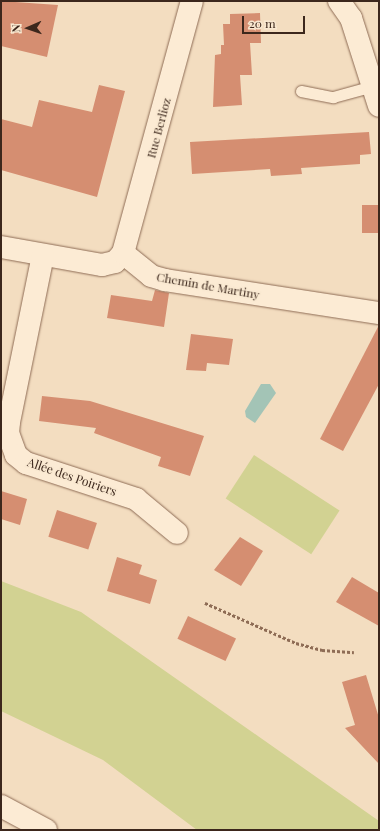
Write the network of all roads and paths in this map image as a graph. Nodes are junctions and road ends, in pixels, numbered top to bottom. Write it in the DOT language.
graph roads {
  1 [pos="192,1"];
  2 [pos="339,1"];
  3 [pos="372,86"];
  4 [pos="301,91"];
  5 [pos="379,106"];
  6 [pos="1,247"];
  7 [pos="123,253"];
  8 [pos="44,255"];
  9 [pos="379,313"];
  10 [pos="177,533"];
  11 [pos="205,603"];
  12 [pos="354,652"];
  13 [pos="1,806"];
  14 [pos="46,830"];
  1 -- 7 [label="street, Rue Berlioz"];
  2 -- 3 [label="street"];
  3 -- 4 [label="lane"];
  3 -- 5 [label="street"];
  6 -- 8 [label="street"];
  7 -- 8 [label="street"];
  7 -- 9 [label="street, Chemin de Martiny"];
  8 -- 10 [label="street, Allée des Poiriers"];
  11 -- 12 [label="path"];
  13 -- 14 [label="street"];
}
